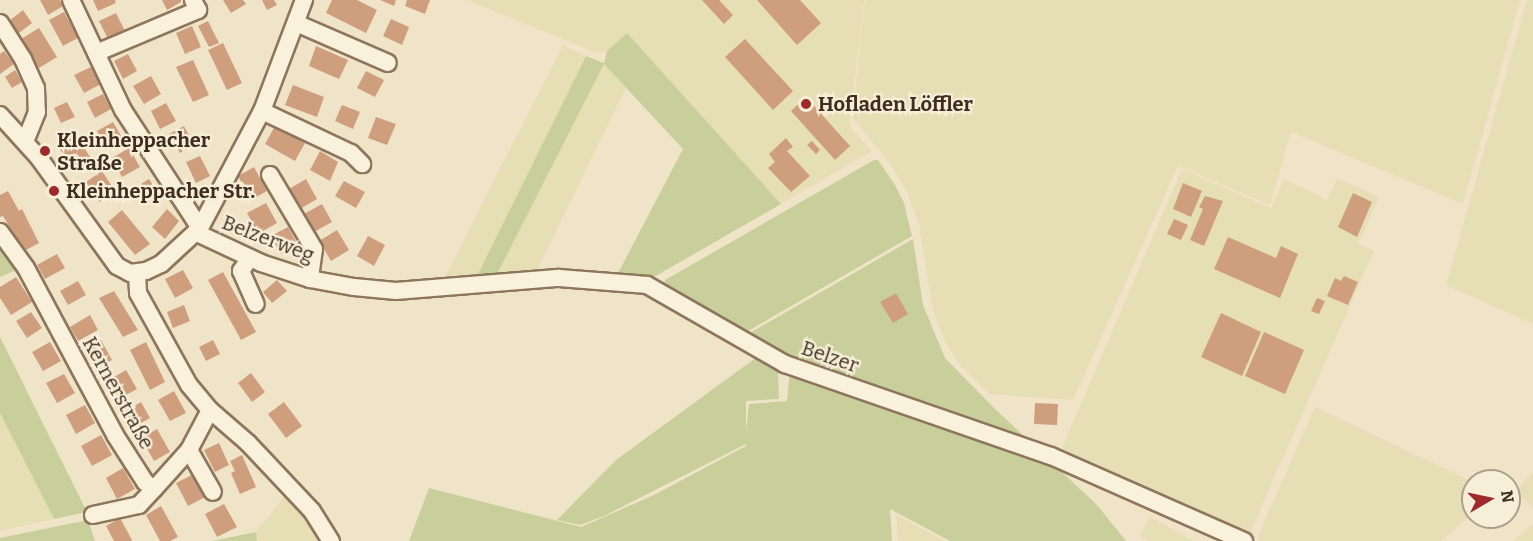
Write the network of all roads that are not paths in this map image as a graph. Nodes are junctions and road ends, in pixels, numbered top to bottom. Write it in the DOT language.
graph roads {
  1 [pos="71,0"];
  2 [pos="193,0"];
  3 [pos="297,0"];
  4 [pos="304,0"];
  5 [pos="0,23"];
  6 [pos="296,23"];
  7 [pos="96,53"];
  8 [pos="388,63"];
  9 [pos="262,111"];
  10 [pos="0,115"];
  11 [pos="25,141"];
  12 [pos="362,164"];
  13 [pos="270,175"];
  14 [pos="199,230"];
  15 [pos="0,232"];
  16 [pos="250,258"];
  17 [pos="137,273"];
  18 [pos="310,279"];
  19 [pos="396,291"];
  20 [pos="256,304"];
  21 [pos="210,410"];
  22 [pos="189,450"];
  23 [pos="154,489"];
  24 [pos="213,492"];
  25 [pos="93,515"];
  26 [pos="331,541"];
  27 [pos="1244,541"];
  1 -- 7 [label="street"];
  2 -- 7 [label="street"];
  3 -- 6 [label="street"];
  4 -- 6 [label="street"];
  5 -- 11 [label="street"];
  6 -- 8 [label="street"];
  6 -- 9 [label="street"];
  7 -- 14 [label="street"];
  9 -- 12 [label="street"];
  9 -- 14 [label="street"];
  10 -- 11 [label="street"];
  11 -- 17 [label="street"];
  13 -- 18 [label="street"];
  14 -- 16 [label="street, Belzerweg"];
  14 -- 17 [label="street"];
  15 -- 23 [label="street, Kernerstraße"];
  16 -- 18 [label="street, Belzerweg"];
  16 -- 20 [label="street"];
  17 -- 21 [label="street"];
  18 -- 19 [label="street, Belzerweg"];
  19 -- 27 [label="street, Belzer"];
  21 -- 22 [label="street, Kernerstraße"];
  21 -- 26 [label="street"];
  22 -- 23 [label="street, Kernerstraße"];
  22 -- 24 [label="street"];
  23 -- 25 [label="street"];
}
